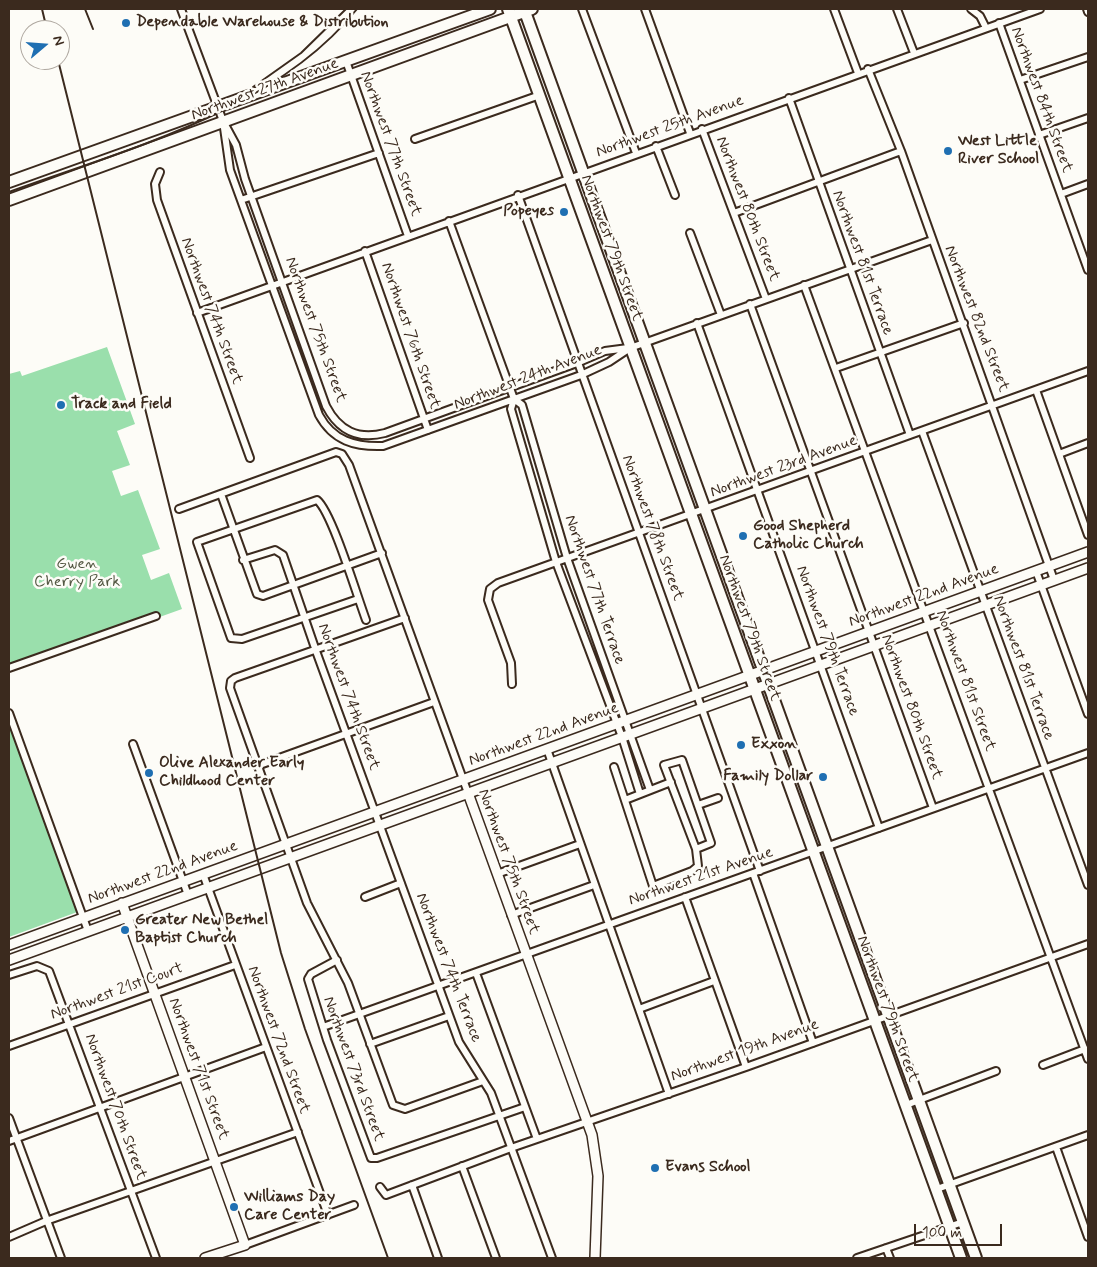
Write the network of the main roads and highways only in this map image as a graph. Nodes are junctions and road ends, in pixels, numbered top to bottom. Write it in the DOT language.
graph roads {
  1 [pos="490,9"];
  2 [pos="527,10"];
  3 [pos="510,12"];
  4 [pos="432,30"];
  5 [pos="437,42"];
  6 [pos="320,70"];
  7 [pos="325,83"];
  8 [pos="9,182"];
  9 [pos="9,198"];
  10 [pos="614,258"];
  11 [pos="600,263"];
  12 [pos="676,427"];
  13 [pos="661,432"];
  14 [pos="1088,552"];
  15 [pos="710,565"];
  16 [pos="1088,568"];
  17 [pos="737,597"];
  18 [pos="764,671"];
  19 [pos="751,676"];
  20 [pos="769,684"];
  21 [pos="756,689"];
  22 [pos="794,757"];
  23 [pos="782,762"];
  24 [pos="468,793"];
  25 [pos="122,903"];
  26 [pos="127,917"];
  27 [pos="862,940"];
  28 [pos="9,945"];
  29 [pos="848,945"];
  30 [pos="9,960"];
  31 [pos="205,1258"];
  32 [pos="595,1258"];
  33 [pos="961,1258"];
  34 [pos="976,1258"];
  1 -- 4 [label="main road, Northwest 27th Avenue"];
  2 -- 3 [label="main road, Northwest 27th Avenue"];
  2 -- 10 [label="main road, Northwest 79th Street"];
  3 -- 5 [label="main road, Northwest 27th Avenue"];
  3 -- 11 [label="main road, Northwest 79th Street"];
  4 -- 5 [label="main road"];
  4 -- 6 [label="main road, Northwest 27th Avenue"];
  5 -- 7 [label="main road, Northwest 27th Avenue"];
  6 -- 7 [label="main road"];
  6 -- 8 [label="main road, Northwest 27th Avenue"];
  7 -- 9 [label="main road, Northwest 27th Avenue"];
  10 -- 11 [label="main road"];
  10 -- 12 [label="main road, Northwest 79th Street"];
  11 -- 13 [label="main road, Northwest 79th Street"];
  12 -- 13 [label="main road"];
  12 -- 17 [label="main road, Northwest 79th Street"];
  13 -- 15 [label="main road, Northwest 79th Street"];
  14 -- 18 [label="main road, Northwest 22nd Avenue"];
  15 -- 17 [label="main road"];
  15 -- 19 [label="main road, Northwest 79th Street"];
  16 -- 20 [label="main road, Northwest 22nd Avenue"];
  17 -- 18 [label="main road, Northwest 79th Street"];
  18 -- 19 [label="main road, Northwest 22nd Avenue"];
  18 -- 20 [label="main road, Northwest 79th Street"];
  19 -- 21 [label="main road, Northwest 79th Street"];
  19 -- 25 [label="main road, Northwest 22nd Avenue"];
  20 -- 21 [label="main road, Northwest 22nd Avenue"];
  20 -- 22 [label="main road, Northwest 79th Street"];
  21 -- 23 [label="main road, Northwest 79th Street"];
  21 -- 24 [label="main road, Northwest 22nd Avenue"];
  22 -- 23 [label="main road"];
  22 -- 27 [label="main road, Northwest 79th Street"];
  23 -- 29 [label="main road, Northwest 79th Street"];
  24 -- 26 [label="main road, Northwest 22nd Avenue"];
  24 -- 32 [label="main road, Northwest 75th Street"];
  25 -- 26 [label="main road, Northwest 71st Street"];
  25 -- 28 [label="main road, Northwest 22nd Avenue"];
  26 -- 30 [label="main road, Northwest 22nd Avenue"];
  26 -- 31 [label="main road, Northwest 71st Street"];
  27 -- 29 [label="main road"];
  27 -- 34 [label="main road, Northwest 79th Street"];
  29 -- 33 [label="main road, Northwest 79th Street"];
}
